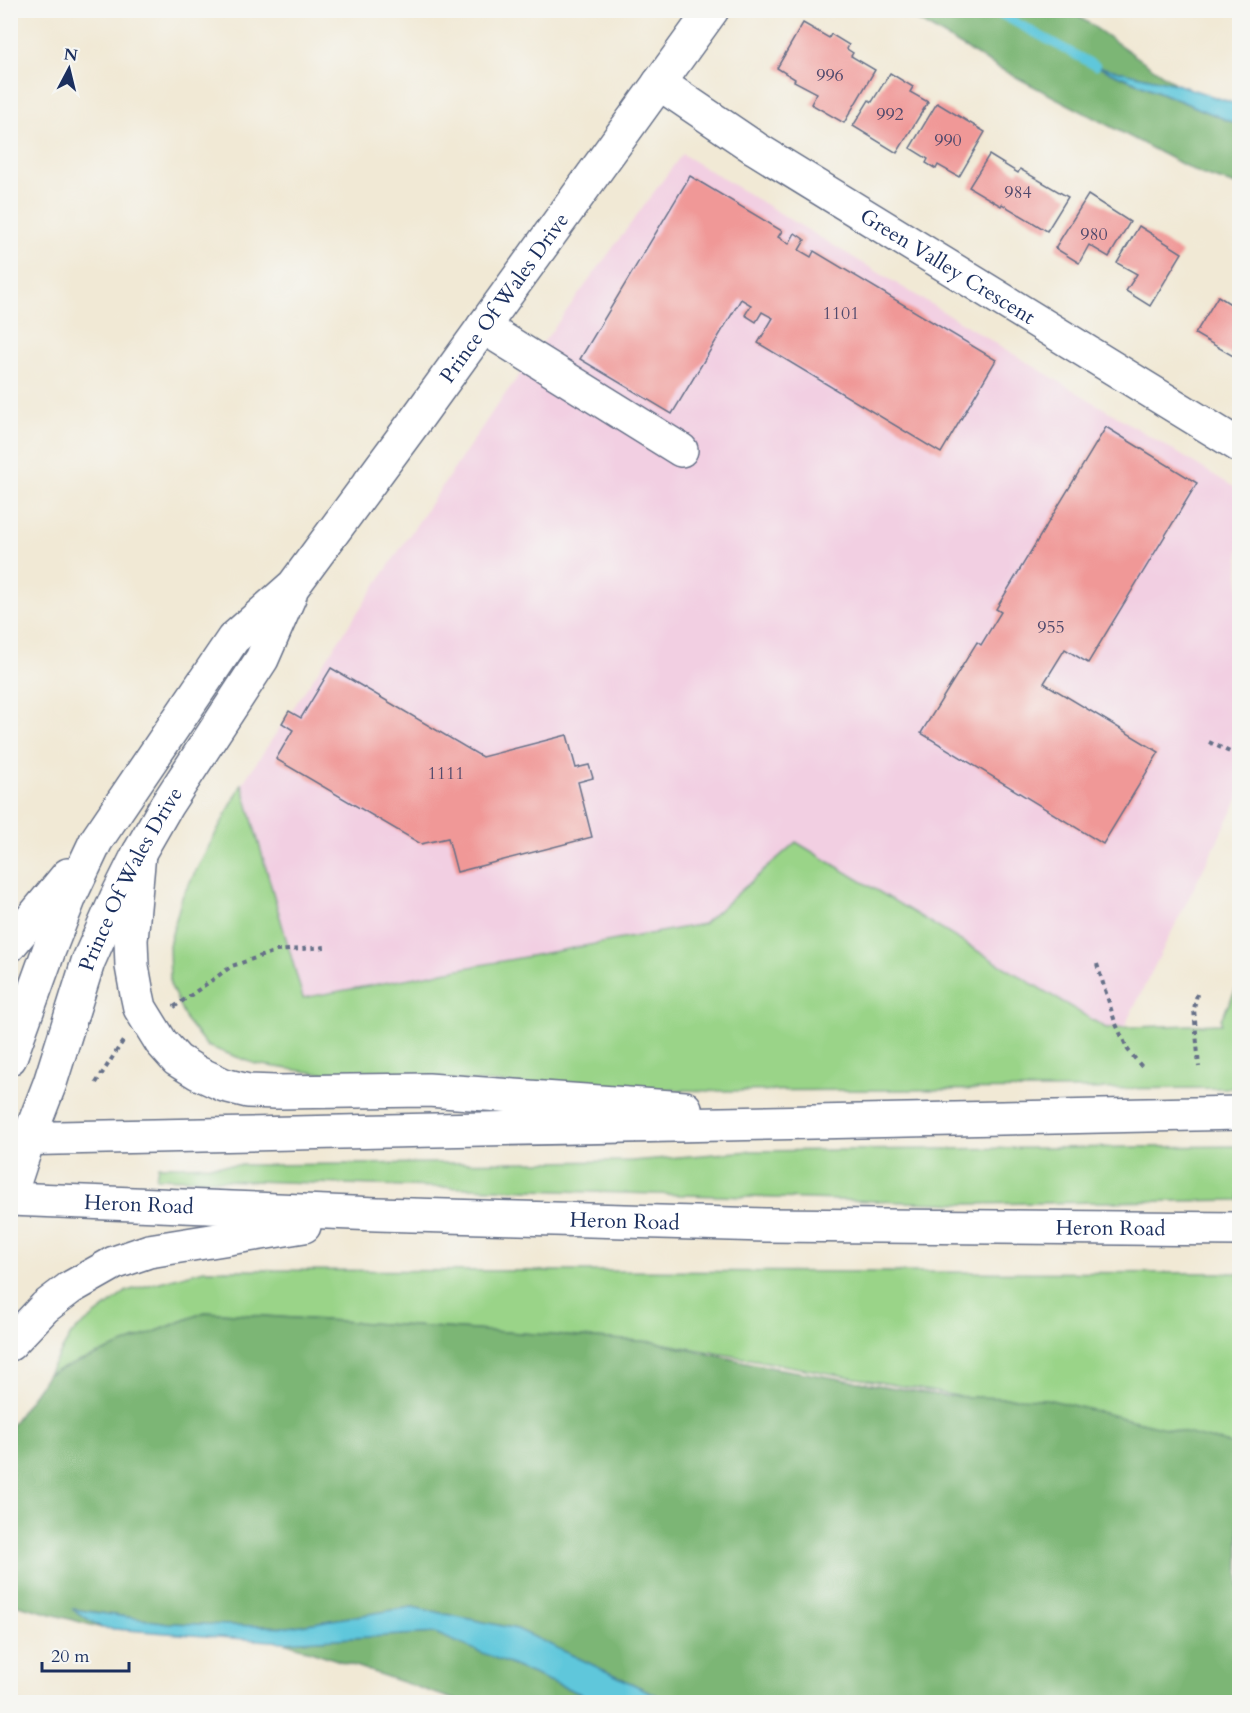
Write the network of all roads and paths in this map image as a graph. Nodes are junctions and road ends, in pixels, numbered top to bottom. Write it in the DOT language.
graph roads {
  1 [pos="712,10"];
  2 [pos="659,82"];
  3 [pos="483,327"];
  4 [pos="1239,446"];
  5 [pos="681,450"];
  6 [pos="294,585"];
  7 [pos="1209,742"];
  8 [pos="1239,757"];
  9 [pos="96,841"];
  10 [pos="139,853"];
  11 [pos="10,945"];
  12 [pos="326,947"];
  13 [pos="1097,964"];
  14 [pos="1197,994"];
  15 [pos="171,1009"];
  16 [pos="128,1035"];
  17 [pos="10,1058"];
  18 [pos="1142,1067"];
  19 [pos="1199,1067"];
  20 [pos="96,1083"];
  21 [pos="1239,1113"];
  22 [pos="850,1122"];
  23 [pos="19,1139"];
  24 [pos="10,1195"];
  25 [pos="10,1199"];
  26 [pos="377,1214"];
  27 [pos="1239,1229"];
  28 [pos="10,1344"];
  1 -- 2 [label="main road, Prince Of Wales Drive"];
  2 -- 3 [label="main road, Prince Of Wales Drive"];
  2 -- 4 [label="main road, Green Valley Crescent"];
  3 -- 5 [label="main road"];
  3 -- 6 [label="main road, Prince Of Wales Drive"];
  6 -- 9 [label="main road, Prince Of Wales Drive"];
  6 -- 10 [label="main road, Prince Of Wales Drive"];
  7 -- 8 [label="path"];
  9 -- 11 [label="main road"];
  9 -- 17 [label="main road, Prince Of Wales Drive"];
  10 -- 22 [label="main road"];
  10 -- 23 [label="main road, Prince Of Wales Drive"];
  12 -- 15 [label="path"];
  13 -- 18 [label="path"];
  14 -- 19 [label="path"];
  16 -- 20 [label="path"];
  21 -- 22 [label="main road"];
  22 -- 23 [label="main road"];
  23 -- 24 [label="main road, Prince Of Wales Drive"];
  25 -- 26 [label="main road, Heron Road"];
  26 -- 27 [label="main road, Heron Road"];
  26 -- 28 [label="main road"];
}
